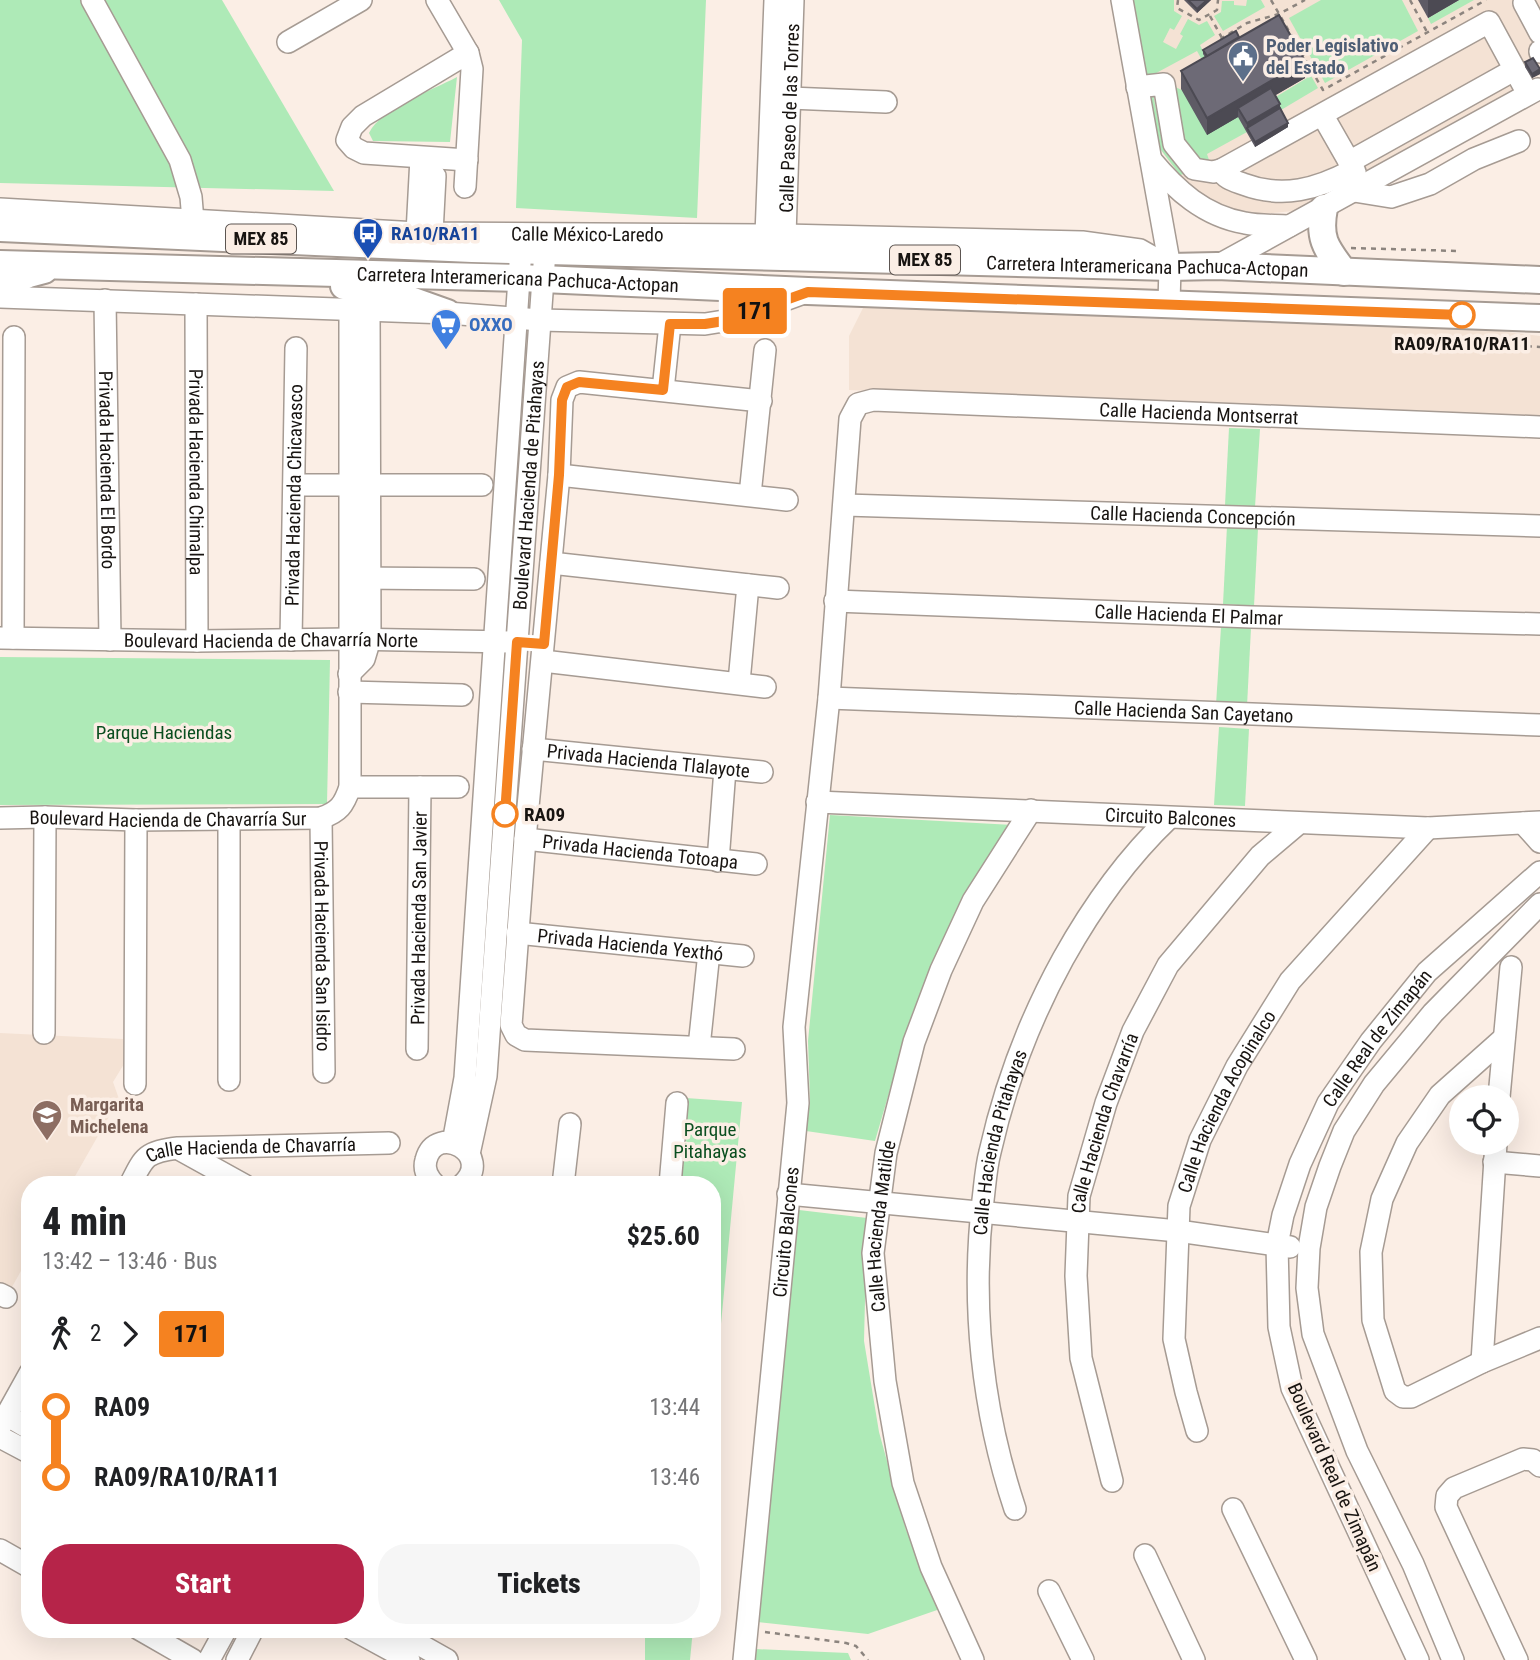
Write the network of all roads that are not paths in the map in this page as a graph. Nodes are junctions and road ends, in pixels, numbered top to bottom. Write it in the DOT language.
graph roads {
  1 [pos="92,0"];
  2 [pos="360,0"];
  3 [pos="437,0"];
  4 [pos="777,0"];
  5 [pos="791,0"];
  6 [pos="1122,0"];
  7 [pos="1524,4"];
  8 [pos="1540,33"];
  9 [pos="288,42"];
  10 [pos="468,53"];
  11 [pos="1514,70"];
  12 [pos="1137,87"];
  13 [pos="1534,91"];
  14 [pos="790,98"];
  15 [pos="886,102"];
  16 [pos="1323,116"];
  17 [pos="1519,141"];
  18 [pos="428,158"];
  19 [pos="1150,158"];
  20 [pos="467,160"];
  21 [pos="1221,170"];
  22 [pos="1354,175"];
  23 [pos="778,179"];
  24 [pos="465,187"];
  25 [pos="1324,208"];
  26 [pos="0,209"];
  27 [pos="180,220"];
  28 [pos="1290,226"];
  29 [pos="0,228"];
  30 [pos="102,232"];
  31 [pos="425,233"];
  32 [pos="776,235"];
  33 [pos="468,241"];
  34 [pos="534,242"];
  35 [pos="596,251"];
  36 [pos="0,264"];
  37 [pos="1125,266"];
  38 [pos="1217,266"];
  39 [pos="60,267"];
  40 [pos="1170,267"];
  41 [pos="277,272"];
  42 [pos="1344,272"];
  43 [pos="464,276"];
  44 [pos="531,278"];
  45 [pos="1540,280"];
  46 [pos="592,282"];
  47 [pos="0,287"];
  48 [pos="808,292"];
  49 [pos="0,297"];
  50 [pos="105,300"];
  51 [pos="1123,303"];
  52 [pos="1169,303"];
  53 [pos="196,304"];
  54 [pos="1231,307"];
  55 [pos="360,310"];
  56 [pos="447,313"];
  57 [pos="517,318"];
  58 [pos="1540,318"];
  59 [pos="540,320"];
  60 [pos="670,324"];
  61 [pos="14,338"];
  62 [pos="296,348"];
  63 [pos="765,350"];
  64 [pos="663,390"];
  65 [pos="761,401"];
  66 [pos="858,404"];
  67 [pos="1540,427"];
  68 [pos="6,437"];
  69 [pos="559,475"];
  70 [pos="295,485"];
  71 [pos="360,485"];
  72 [pos="482,485"];
  73 [pos="750,495"];
  74 [pos="787,500"];
  75 [pos="845,505"];
  76 [pos="1540,526"];
  77 [pos="551,564"];
  78 [pos="360,578"];
  79 [pos="474,579"];
  80 [pos="747,585"];
  81 [pos="778,588"];
  82 [pos="835,601"];
  83 [pos="1540,624"];
  84 [pos="6,638"];
  85 [pos="359,639"];
  86 [pos="110,640"];
  87 [pos="290,640"];
  88 [pos="197,641"];
  89 [pos="495,641"];
  90 [pos="517,642"];
  91 [pos="543,652"];
  92 [pos="739,682"];
  93 [pos="349,683"];
  94 [pos="765,687"];
  95 [pos="462,695"];
  96 [pos="829,698"];
  97 [pos="1540,725"];
  98 [pos="533,749"];
  99 [pos="724,769"];
  100 [pos="762,772"];
  101 [pos="350,787"];
  102 [pos="420,787"];
  103 [pos="458,788"];
  104 [pos="817,802"];
  105 [pos="1031,810"];
  106 [pos="328,816"];
  107 [pos="45,817"];
  108 [pos="0,818"];
  109 [pos="1168,818"];
  110 [pos="229,819"];
  111 [pos="136,821"];
  112 [pos="1532,822"];
  113 [pos="1299,823"];
  114 [pos="1428,828"];
  115 [pos="525,839"];
  116 [pos="1540,842"];
  117 [pos="718,860"];
  118 [pos="756,864"];
  119 [pos="1540,872"];
  120 [pos="1540,904"];
  121 [pos="517,933"];
  122 [pos="709,952"];
  123 [pos="743,957"];
  124 [pos="1511,967"];
  125 [pos="44,1033"];
  126 [pos="1504,1038"];
  127 [pos="699,1046"];
  128 [pos="417,1049"];
  129 [pos="734,1049"];
  130 [pos="324,1072"];
  131 [pos="229,1080"];
  132 [pos="135,1084"];
  133 [pos="1500,1085"];
  134 [pos="677,1103"];
  135 [pos="570,1124"];
  136 [pos="389,1143"];
  137 [pos="178,1148"];
  138 [pos="461,1149"];
  139 [pos="1495,1155"];
  140 [pos="1502,1155"];
  141 [pos="1540,1166"];
  142 [pos="134,1176"];
  143 [pos="228,1176"];
  144 [pos="429,1176"];
  145 [pos="469,1176"];
  146 [pos="564,1176"];
  147 [pos="671,1176"];
  148 [pos="788,1194"];
  149 [pos="878,1203"];
  150 [pos="982,1212"];
  151 [pos="1077,1222"];
  152 [pos="1178,1231"];
  153 [pos="1277,1245"];
  154 [pos="1309,1248"];
  155 [pos="1540,1338"];
  156 [pos="1482,1362"];
  157 [pos="21,1389"];
  158 [pos="3,1421"];
  159 [pos="21,1426"];
  160 [pos="1198,1431"];
  161 [pos="0,1437"];
  162 [pos="21,1448"];
  163 [pos="1540,1466"];
  164 [pos="1112,1481"];
  165 [pos="1015,1509"];
  166 [pos="1233,1509"];
  167 [pos="0,1550"];
  168 [pos="1144,1555"];
  169 [pos="21,1562"];
  170 [pos="1049,1591"];
  171 [pos="155,1638"];
  172 [pos="221,1638"];
  173 [pos="248,1638"];
  174 [pos="369,1638"];
  175 [pos="407,1638"];
  176 [pos="443,1659"];
  177 [pos="193,1660"];
  178 [pos="209,1660"];
  179 [pos="237,1660"];
  180 [pos="409,1660"];
  181 [pos="744,1660"];
  182 [pos="973,1660"];
  183 [pos="1083,1660"];
  184 [pos="1194,1660"];
  185 [pos="1306,1660"];
  186 [pos="1418,1660"];
  187 [pos="1453,1660"];
  188 [pos="1517,1660"];
  1 -- 27 [label="street"];
  2 -- 9 [label="street"];
  3 -- 10 [label="street"];
  4 -- 5 [label="street"];
  4 -- 23 [label="street, Calle Paseo de las Torres"];
  5 -- 14 [label="street, Calle Paseo de las Torres"];
  6 -- 12 [label="street"];
  7 -- 8 [label="street"];
  10 -- 18 [label="street"];
  10 -- 20 [label="street"];
  11 -- 13 [label="street"];
  11 -- 16 [label="street"];
  11 -- 22 [label="street"];
  12 -- 19 [label="street"];
  12 -- 21 [label="street"];
  13 -- 22 [label="street"];
  14 -- 15 [label="street"];
  14 -- 23 [label="street, Calle Paseo de las Torres"];
  16 -- 21 [label="street"];
  16 -- 22 [label="street"];
  17 -- 22 [label="street"];
  18 -- 20 [label="street"];
  18 -- 31 [label="street"];
  19 -- 28 [label="street"];
  19 -- 40 [label="street"];
  20 -- 24 [label="street"];
  21 -- 22 [label="street"];
  22 -- 25 [label="street"];
  23 -- 32 [label="street, Calle Paseo de las Torres"];
  25 -- 28 [label="street"];
  25 -- 42 [label="main road"];
  26 -- 27 [label="street"];
  27 -- 30 [label="main road"];
  27 -- 31 [label="street"];
  28 -- 38 [label="street"];
  29 -- 30 [label="main road, Carretera Interamericana Pachuca-Actopan / MEX 85"];
  30 -- 33 [label="main road, Carretera Interamericana Pachuca-Actopan / MEX 85"];
  31 -- 33 [label="street"];
  32 -- 34 [label="street, Calle México-Laredo"];
  32 -- 40 [label="street, Calle México-Laredo"];
  33 -- 34 [label="main road, Carretera Interamericana Pachuca-Actopan / MEX 85"];
  33 -- 43 [label="main road"];
  34 -- 35 [label="main road, Carretera Interamericana Pachuca-Actopan / MEX 85"];
  34 -- 44 [label="street, Boulevard Hacienda de Pitahayas"];
  35 -- 37 [label="main road, Carretera Interamericana Pachuca-Actopan / MEX 85"];
  35 -- 46 [label="main road"];
  36 -- 39 [label="main road, Carretera Interamericana Pachuca-Actopan / MEX 85"];
  37 -- 40 [label="main road, Carretera Interamericana Pachuca-Actopan / MEX 85"];
  37 -- 51 [label="main road"];
  38 -- 40 [label="main road, Carretera Interamericana Pachuca-Actopan / MEX 85"];
  38 -- 42 [label="main road, Carretera Interamericana Pachuca-Actopan / MEX 85"];
  38 -- 54 [label="main road"];
  39 -- 41 [label="main road, Carretera Interamericana Pachuca-Actopan / MEX 85"];
  39 -- 47 [label="main road"];
  40 -- 52 [label="street"];
  41 -- 43 [label="main road, Carretera Interamericana Pachuca-Actopan / MEX 85"];
  41 -- 56 [label="main road"];
  42 -- 45 [label="main road, Carretera Interamericana Pachuca-Actopan / MEX 85"];
  43 -- 44 [label="main road, Carretera Interamericana Pachuca-Actopan / MEX 85"];
  44 -- 46 [label="main road, Carretera Interamericana Pachuca-Actopan / MEX 85"];
  44 -- 57 [label="street, Boulevard Hacienda de Pitahayas"];
  44 -- 59 [label="street, Boulevard Hacienda de Pitahayas"];
  46 -- 48 [label="main road, Carretera Interamericana Pachuca-Actopan / MEX 85"];
  48 -- 51 [label="main road, Carretera Interamericana Pachuca-Actopan / MEX 85"];
  48 -- 60 [label="street"];
  49 -- 50 [label="street"];
  50 -- 53 [label="street"];
  50 -- 86 [label="street, Privada Hacienda El Bordo"];
  51 -- 52 [label="main road, Carretera Interamericana Pachuca-Actopan / MEX 85"];
  52 -- 54 [label="main road, Carretera Interamericana Pachuca-Actopan / MEX 85"];
  53 -- 55 [label="street"];
  53 -- 88 [label="street, Privada Hacienda Chimalpa"];
  54 -- 58 [label="main road, Carretera Interamericana Pachuca-Actopan / MEX 85"];
  55 -- 56 [label="street"];
  55 -- 71 [label="street"];
  56 -- 57 [label="street"];
  57 -- 59 [label="street"];
  57 -- 89 [label="street, Boulevard Hacienda de Pitahayas"];
  59 -- 60 [label="street"];
  59 -- 90 [label="street, Boulevard Hacienda de Pitahayas"];
  60 -- 64 [label="street"];
  61 -- 68 [label="street"];
  62 -- 70 [label="street, Privada Hacienda Chicavasco"];
  63 -- 65 [label="street"];
  64 -- 65 [label="street"];
  64 -- 69 [label="street"];
  65 -- 73 [label="street"];
  66 -- 67 [label="street, Calle Hacienda Montserrat"];
  66 -- 75 [label="street, Circuito Balcones"];
  68 -- 84 [label="street"];
  69 -- 73 [label="street"];
  69 -- 77 [label="street"];
  70 -- 71 [label="street"];
  70 -- 87 [label="street, Privada Hacienda Chicavasco"];
  71 -- 72 [label="street"];
  71 -- 78 [label="street"];
  73 -- 74 [label="street"];
  75 -- 76 [label="street, Calle Hacienda Concepción"];
  75 -- 82 [label="street, Circuito Balcones"];
  77 -- 80 [label="street"];
  77 -- 91 [label="street"];
  78 -- 79 [label="street"];
  78 -- 85 [label="street"];
  80 -- 81 [label="street"];
  80 -- 92 [label="street"];
  82 -- 83 [label="street, Calle Hacienda El Palmar"];
  82 -- 96 [label="street, Circuito Balcones"];
  84 -- 86 [label="street, Boulevard Hacienda de Chavarría Norte"];
  85 -- 87 [label="street, Boulevard Hacienda de Chavarría Norte"];
  85 -- 89 [label="street, Boulevard Hacienda de Chavarría Norte"];
  85 -- 93 [label="street"];
  86 -- 88 [label="street, Boulevard Hacienda de Chavarría Norte"];
  87 -- 88 [label="street, Boulevard Hacienda de Chavarría Norte"];
  89 -- 90 [label="street, Boulevard Hacienda de Chavarría Norte"];
  89 -- 138 [label="street, Boulevard Hacienda de Pitahayas"];
  90 -- 91 [label="street, Boulevard Hacienda de Chavarría Norte"];
  90 -- 138 [label="street, Boulevard Hacienda de Pitahayas"];
  91 -- 92 [label="street, Boulevard Hacienda de Chavarría Norte"];
  91 -- 98 [label="street"];
  92 -- 94 [label="street, Boulevard Hacienda de Chavarría Norte"];
  93 -- 95 [label="street"];
  93 -- 101 [label="street"];
  96 -- 97 [label="street, Calle Hacienda San Cayetano"];
  96 -- 104 [label="street, Circuito Balcones"];
  98 -- 99 [label="street, Privada Hacienda Tlalayote"];
  98 -- 115 [label="street"];
  99 -- 100 [label="street, Privada Hacienda Tlalayote"];
  99 -- 117 [label="street"];
  101 -- 102 [label="street"];
  101 -- 106 [label="street"];
  102 -- 103 [label="street"];
  102 -- 128 [label="street, Privada Hacienda San Javier"];
  104 -- 105 [label="street, Circuito Balcones"];
  104 -- 148 [label="street, Circuito Balcones"];
  105 -- 109 [label="street, Circuito Balcones"];
  105 -- 149 [label="street, Calle Hacienda Matilde"];
  106 -- 110 [label="street, Boulevard Hacienda de Chavarría Sur"];
  106 -- 130 [label="street, Privada Hacienda San Isidro"];
  107 -- 108 [label="street, Boulevard Hacienda de Chavarría Sur"];
  107 -- 111 [label="street, Boulevard Hacienda de Chavarría Sur"];
  107 -- 125 [label="street"];
  109 -- 113 [label="street, Circuito Balcones"];
  109 -- 150 [label="street, Calle Hacienda Pitahayas"];
  110 -- 111 [label="street, Boulevard Hacienda de Chavarría Sur"];
  110 -- 131 [label="street"];
  111 -- 132 [label="street"];
  112 -- 114 [label="street, Circuito Balcones"];
  112 -- 116 [label="street, Circuito Balcones"];
  113 -- 114 [label="street, Circuito Balcones"];
  113 -- 151 [label="street, Calle Hacienda Chavarría"];
  114 -- 152 [label="street, Calle Hacienda Acopinalco"];
  115 -- 117 [label="street, Privada Hacienda Totoapa"];
  115 -- 121 [label="street"];
  117 -- 118 [label="street, Privada Hacienda Totoapa"];
  119 -- 153 [label="street, Calle Real de Zimapán"];
  120 -- 154 [label="street, Calle Real de Zimapán"];
  121 -- 122 [label="street, Privada Hacienda Yexthó"];
  121 -- 127 [label="street"];
  122 -- 123 [label="street, Privada Hacienda Yexthó"];
  122 -- 127 [label="street"];
  124 -- 126 [label="street"];
  126 -- 133 [label="street"];
  126 -- 156 [label="street"];
  127 -- 129 [label="street"];
  134 -- 147 [label="street"];
  135 -- 146 [label="street"];
  136 -- 137 [label="street, Calle Hacienda de Chavarría"];
  137 -- 142 [label="street, Calle Hacienda de Chavarría"];
  137 -- 143 [label="street"];
  138 -- 144 [label="street"];
  138 -- 145 [label="street"];
  139 -- 156 [label="street"];
  140 -- 141 [label="street"];
  148 -- 149 [label="street"];
  148 -- 181 [label="street, Circuito Balcones"];
  149 -- 150 [label="street"];
  149 -- 182 [label="street, Calle Hacienda Matilde"];
  150 -- 151 [label="street"];
  150 -- 165 [label="street, Calle Hacienda Pitahayas"];
  151 -- 152 [label="street"];
  151 -- 164 [label="street, Calle Hacienda Chavarría"];
  152 -- 153 [label="street"];
  152 -- 160 [label="street, Calle Hacienda Acopinalco"];
  153 -- 154 [label="street"];
  153 -- 186 [label="street, Boulevard Real de Zimapán"];
  154 -- 187 [label="street, Boulevard Real de Zimapán"];
  155 -- 156 [label="street"];
  157 -- 158 [label="street"];
  158 -- 159 [label="street"];
  161 -- 162 [label="street"];
  163 -- 188 [label="street"];
  166 -- 185 [label="street"];
  167 -- 169 [label="street"];
  168 -- 184 [label="street"];
  170 -- 183 [label="street"];
  171 -- 177 [label="street"];
  172 -- 178 [label="street"];
  173 -- 179 [label="street"];
  174 -- 180 [label="street"];
  175 -- 176 [label="street"];
}
